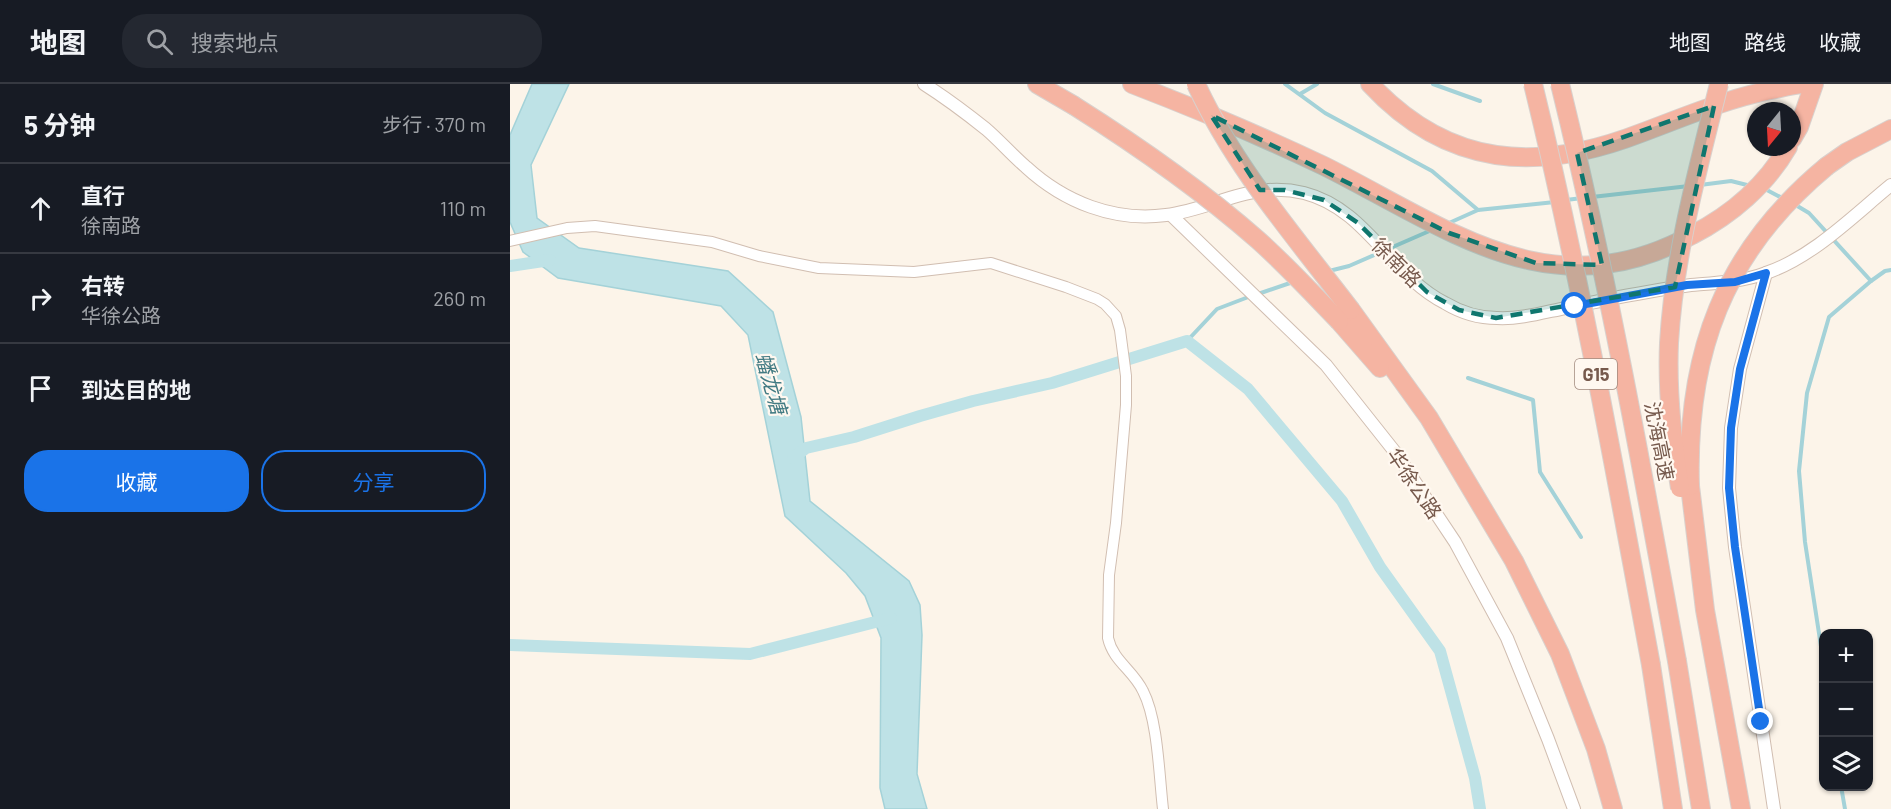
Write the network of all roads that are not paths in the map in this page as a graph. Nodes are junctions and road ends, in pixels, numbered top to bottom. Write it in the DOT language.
graph roads {
  1 [pos="924,84"];
  2 [pos="1036,84"];
  3 [pos="1132,84"];
  4 [pos="1196,84"];
  5 [pos="1370,84"];
  6 [pos="1533,84"];
  7 [pos="1560,84"];
  8 [pos="1719,84"];
  9 [pos="1802,84"];
  10 [pos="1814,84"];
  11 [pos="1801,121"];
  12 [pos="1891,129"];
  13 [pos="1782,156"];
  14 [pos="1891,185"];
  15 [pos="1172,214"];
  16 [pos="510,241"];
  17 [pos="1766,273"];
  18 [pos="1345,315"];
  19 [pos="1685,487"];
  20 [pos="1163,809"];
  21 [pos="1574,809"];
  22 [pos="1613,809"];
  23 [pos="1673,809"];
  24 [pos="1701,809"];
  25 [pos="1741,809"];
  26 [pos="1774,809"];
  1 -- 15 [label="street, 徐南路"];
  2 -- 18 [label="highway, bridge"];
  3 -- 13 [label="highway"];
  4 -- 18 [label="highway, bridge"];
  5 -- 9 [label="highway"];
  6 -- 23 [label="highway, G15, bridge"];
  7 -- 24 [label="highway, 沈海高速 / G15, bridge"];
  8 -- 19 [label="highway, bridge"];
  10 -- 11 [label="highway"];
  12 -- 19 [label="highway, bridge"];
  14 -- 17 [label="street, 徐南路"];
  15 -- 17 [label="street, 徐南路"];
  15 -- 21 [label="street, 华徐公路"];
  16 -- 20 [label="street"];
  17 -- 26 [label="street"];
  18 -- 22 [label="highway"];
  19 -- 25 [label="highway"];
}
